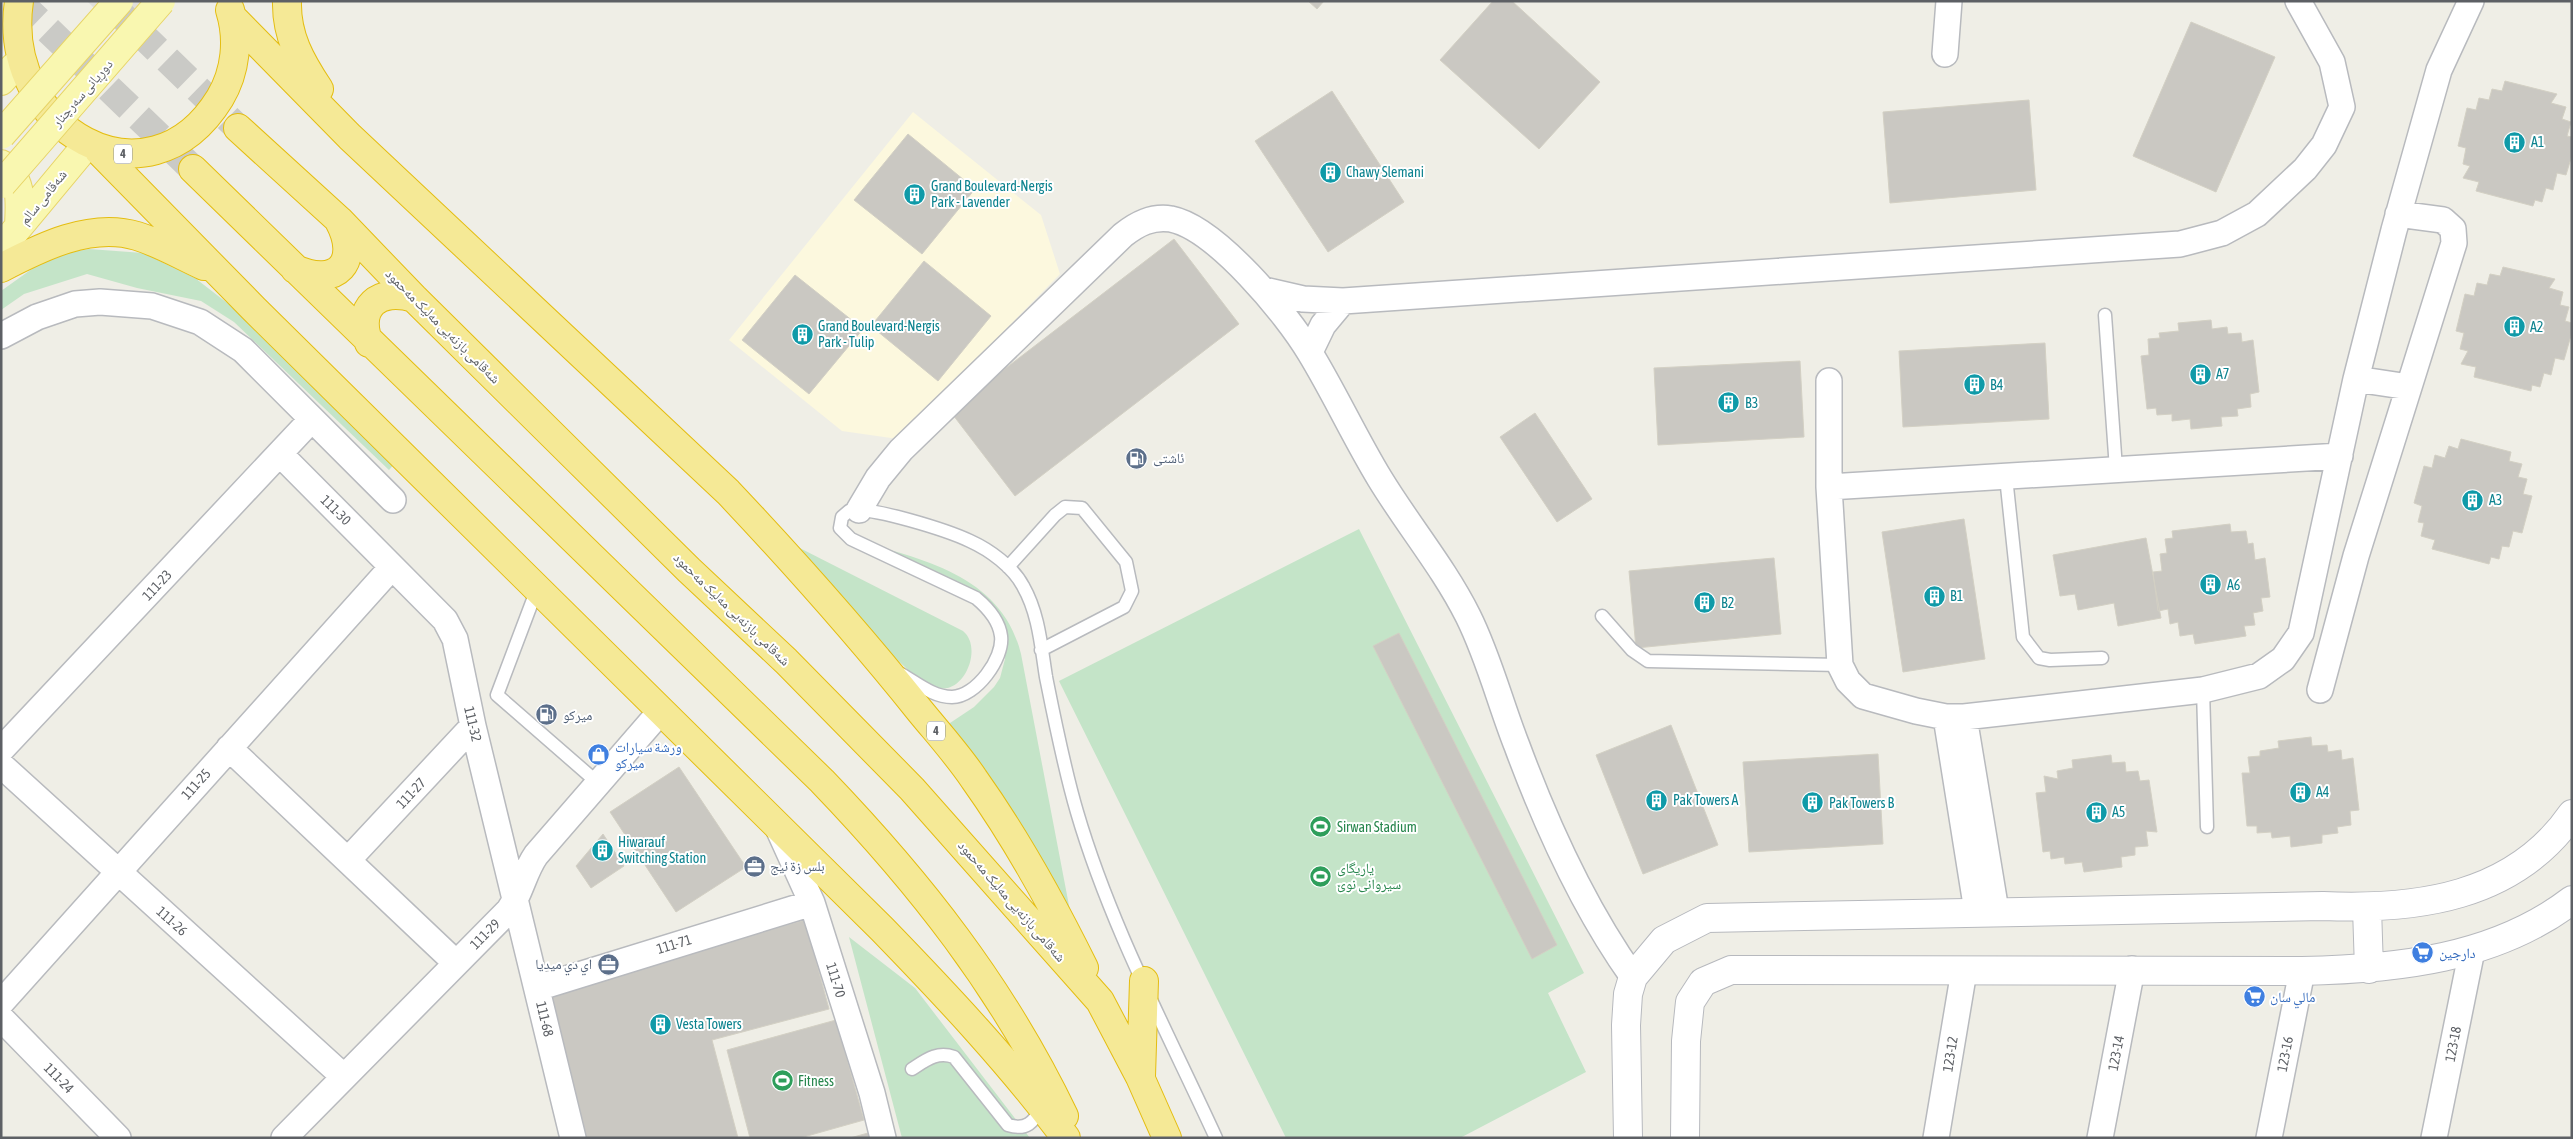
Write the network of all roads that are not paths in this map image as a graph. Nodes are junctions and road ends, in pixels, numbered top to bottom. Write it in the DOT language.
graph roads {
  1 [pos="19,1"];
  2 [pos="119,1"];
  3 [pos="162,1"];
  4 [pos="288,1"];
  5 [pos="1949,1"];
  6 [pos="2298,1"];
  7 [pos="2471,1"];
  8 [pos="230,10"];
  9 [pos="1945,54"];
  10 [pos="7,64"];
  11 [pos="238,128"];
  12 [pos="1,135"];
  13 [pos="350,137"];
  14 [pos="92,149"];
  15 [pos="1,164"];
  16 [pos="193,169"];
  17 [pos="1,184"];
  18 [pos="2398,214"];
  19 [pos="338,220"];
  20 [pos="19,226"];
  21 [pos="1,248"];
  22 [pos="1,268"];
  23 [pos="294,269"];
  24 [pos="217,272"];
  25 [pos="1264,290"];
  26 [pos="414,298"];
  27 [pos="1343,301"];
  28 [pos="2104,315"];
  29 [pos="1,336"];
  30 [pos="370,343"];
  31 [pos="1310,352"];
  32 [pos="2356,379"];
  33 [pos="1829,381"];
  34 [pos="2409,387"];
  35 [pos="312,419"];
  36 [pos="280,454"];
  37 [pos="2340,456"];
  38 [pos="2116,470"];
  39 [pos="2006,477"];
  40 [pos="1829,487"];
  41 [pos="392,500"];
  42 [pos="859,510"];
  43 [pos="2321,548"];
  44 [pos="2356,556"];
  45 [pos="392,567"];
  46 [pos="1008,567"];
  47 [pos="536,589"];
  48 [pos="1602,616"];
  49 [pos="1041,650"];
  50 [pos="2102,658"];
  51 [pos="881,662"];
  52 [pos="1840,665"];
  53 [pos="2203,690"];
  54 [pos="2320,690"];
  55 [pos="660,712"];
  56 [pos="1955,717"];
  57 [pos="473,726"];
  58 [pos="228,748"];
  59 [pos="1,750"];
  60 [pos="1,766"];
  61 [pos="598,783"];
  62 [pos="2572,814"];
  63 [pos="778,827"];
  64 [pos="2207,827"];
  65 [pos="348,860"];
  66 [pos="117,871"];
  67 [pos="2572,900"];
  68 [pos="515,901"];
  69 [pos="812,903"];
  70 [pos="2367,908"];
  71 [pos="1986,911"];
  72 [pos="2472,950"];
  73 [pos="456,963"];
  74 [pos="2132,969"];
  75 [pos="2370,969"];
  76 [pos="1964,971"];
  77 [pos="2302,971"];
  78 [pos="1633,977"];
  79 [pos="1144,981"];
  80 [pos="537,988"];
  81 [pos="1100,1001"];
  82 [pos="1,1003"];
  83 [pos="1,1018"];
  84 [pos="912,1069"];
  85 [pos="343,1076"];
  86 [pos="1140,1077"];
  87 [pos="1043,1107"];
  88 [pos="114,1137"];
  89 [pos="284,1138"];
  90 [pos="572,1138"];
  91 [pos="883,1138"];
  92 [pos="1066,1138"];
  93 [pos="1073,1138"];
  94 [pos="1167,1138"];
  95 [pos="1216,1138"];
  96 [pos="1628,1138"];
  97 [pos="1685,1138"];
  98 [pos="1936,1138"];
  99 [pos="2100,1138"];
  100 [pos="2269,1138"];
  101 [pos="2434,1138"];
  1 -- 10 [label="highway, 4"];
  2 -- 12 [label="main road, bridge"];
  3 -- 17 [label="main road, دوڕیانی سەرچنار, bridge"];
  4 -- 13 [label="highway"];
  5 -- 9 [label="street"];
  6 -- 27 [label="street"];
  7 -- 18 [label="street"];
  8 -- 13 [label="highway"];
  8 -- 14 [label="highway, 4"];
  10 -- 14 [label="highway, 4"];
  11 -- 19 [label="highway, شەقامی بازنەیی مەلیک مەحمود"];
  13 -- 51 [label="highway, 4"];
  14 -- 20 [label="main road, شەقامی سالم"];
  14 -- 24 [label="highway"];
  15 -- 20 [label="main road"];
  16 -- 23 [label="highway"];
  18 -- 32 [label="street"];
  18 -- 34 [label="street"];
  19 -- 23 [label="highway"];
  19 -- 26 [label="highway, شەقامی بازنەیی مەلیک مەحمود"];
  20 -- 21 [label="main road, شەقامی سالم"];
  22 -- 24 [label="highway"];
  23 -- 30 [label="highway"];
  24 -- 47 [label="highway"];
  25 -- 27 [label="street"];
  25 -- 31 [label="street"];
  25 -- 42 [label="street"];
  26 -- 30 [label="highway"];
  26 -- 81 [label="highway, شەقامی بازنەیی مەلیک مەحمود"];
  27 -- 31 [label="street"];
  28 -- 38 [label="lane"];
  29 -- 35 [label="street"];
  30 -- 93 [label="highway"];
  31 -- 78 [label="street"];
  32 -- 34 [label="street"];
  32 -- 37 [label="street"];
  33 -- 40 [label="street"];
  34 -- 44 [label="street"];
  35 -- 36 [label="street, 111-23"];
  35 -- 41 [label="street"];
  36 -- 45 [label="street, 111-30"];
  36 -- 59 [label="street, 111-23"];
  37 -- 38 [label="street"];
  37 -- 43 [label="street"];
  38 -- 39 [label="street"];
  39 -- 40 [label="street"];
  39 -- 50 [label="lane"];
  40 -- 52 [label="street"];
  42 -- 46 [label="lane"];
  42 -- 51 [label="lane"];
  43 -- 44 [label="street"];
  43 -- 53 [label="street"];
  44 -- 54 [label="street"];
  45 -- 57 [label="street, 111-32"];
  45 -- 58 [label="street, 111-25"];
  46 -- 49 [label="lane"];
  46 -- 49 [label="lane"];
  47 -- 55 [label="highway"];
  47 -- 61 [label="lane"];
  48 -- 52 [label="lane"];
  49 -- 79 [label="lane"];
  51 -- 81 [label="highway, 4"];
  52 -- 56 [label="street"];
  53 -- 56 [label="street"];
  53 -- 64 [label="lane"];
  55 -- 61 [label="street, 111-29"];
  55 -- 63 [label="highway"];
  56 -- 71 [label="street"];
  57 -- 65 [label="street, 111-27"];
  57 -- 68 [label="street, 111-32"];
  58 -- 65 [label="street"];
  58 -- 66 [label="street, 111-25"];
  60 -- 66 [label="street, 111-26"];
  61 -- 68 [label="street, 111-29"];
  62 -- 70 [label="street"];
  63 -- 69 [label="street, 111-70"];
  63 -- 87 [label="highway"];
  65 -- 73 [label="street"];
  66 -- 82 [label="street, 111-25"];
  66 -- 85 [label="street, 111-26"];
  67 -- 72 [label="street"];
  68 -- 73 [label="street, 111-29"];
  68 -- 80 [label="street, 111-68"];
  69 -- 80 [label="street, 111-71"];
  69 -- 91 [label="street, 111-70"];
  70 -- 71 [label="street"];
  70 -- 75 [label="street"];
  71 -- 78 [label="street"];
  72 -- 75 [label="street"];
  72 -- 101 [label="street, 123-18"];
  73 -- 85 [label="street, 111-29"];
  74 -- 76 [label="street"];
  74 -- 77 [label="street"];
  74 -- 99 [label="street, 123-14"];
  75 -- 77 [label="street"];
  76 -- 97 [label="street"];
  76 -- 98 [label="street, 123-12"];
  77 -- 100 [label="street, 123-16"];
  78 -- 96 [label="street"];
  79 -- 86 [label="highway"];
  79 -- 95 [label="lane"];
  80 -- 90 [label="street, 111-68"];
  81 -- 86 [label="highway, شەقامی بازنەیی مەلیک مەحمود"];
  83 -- 88 [label="street, 111-24"];
  84 -- 87 [label="lane"];
  85 -- 89 [label="street, 111-29"];
  86 -- 94 [label="highway, شەقامی بازنەیی مەلیک مەحمود"];
  87 -- 92 [label="highway"];
}
